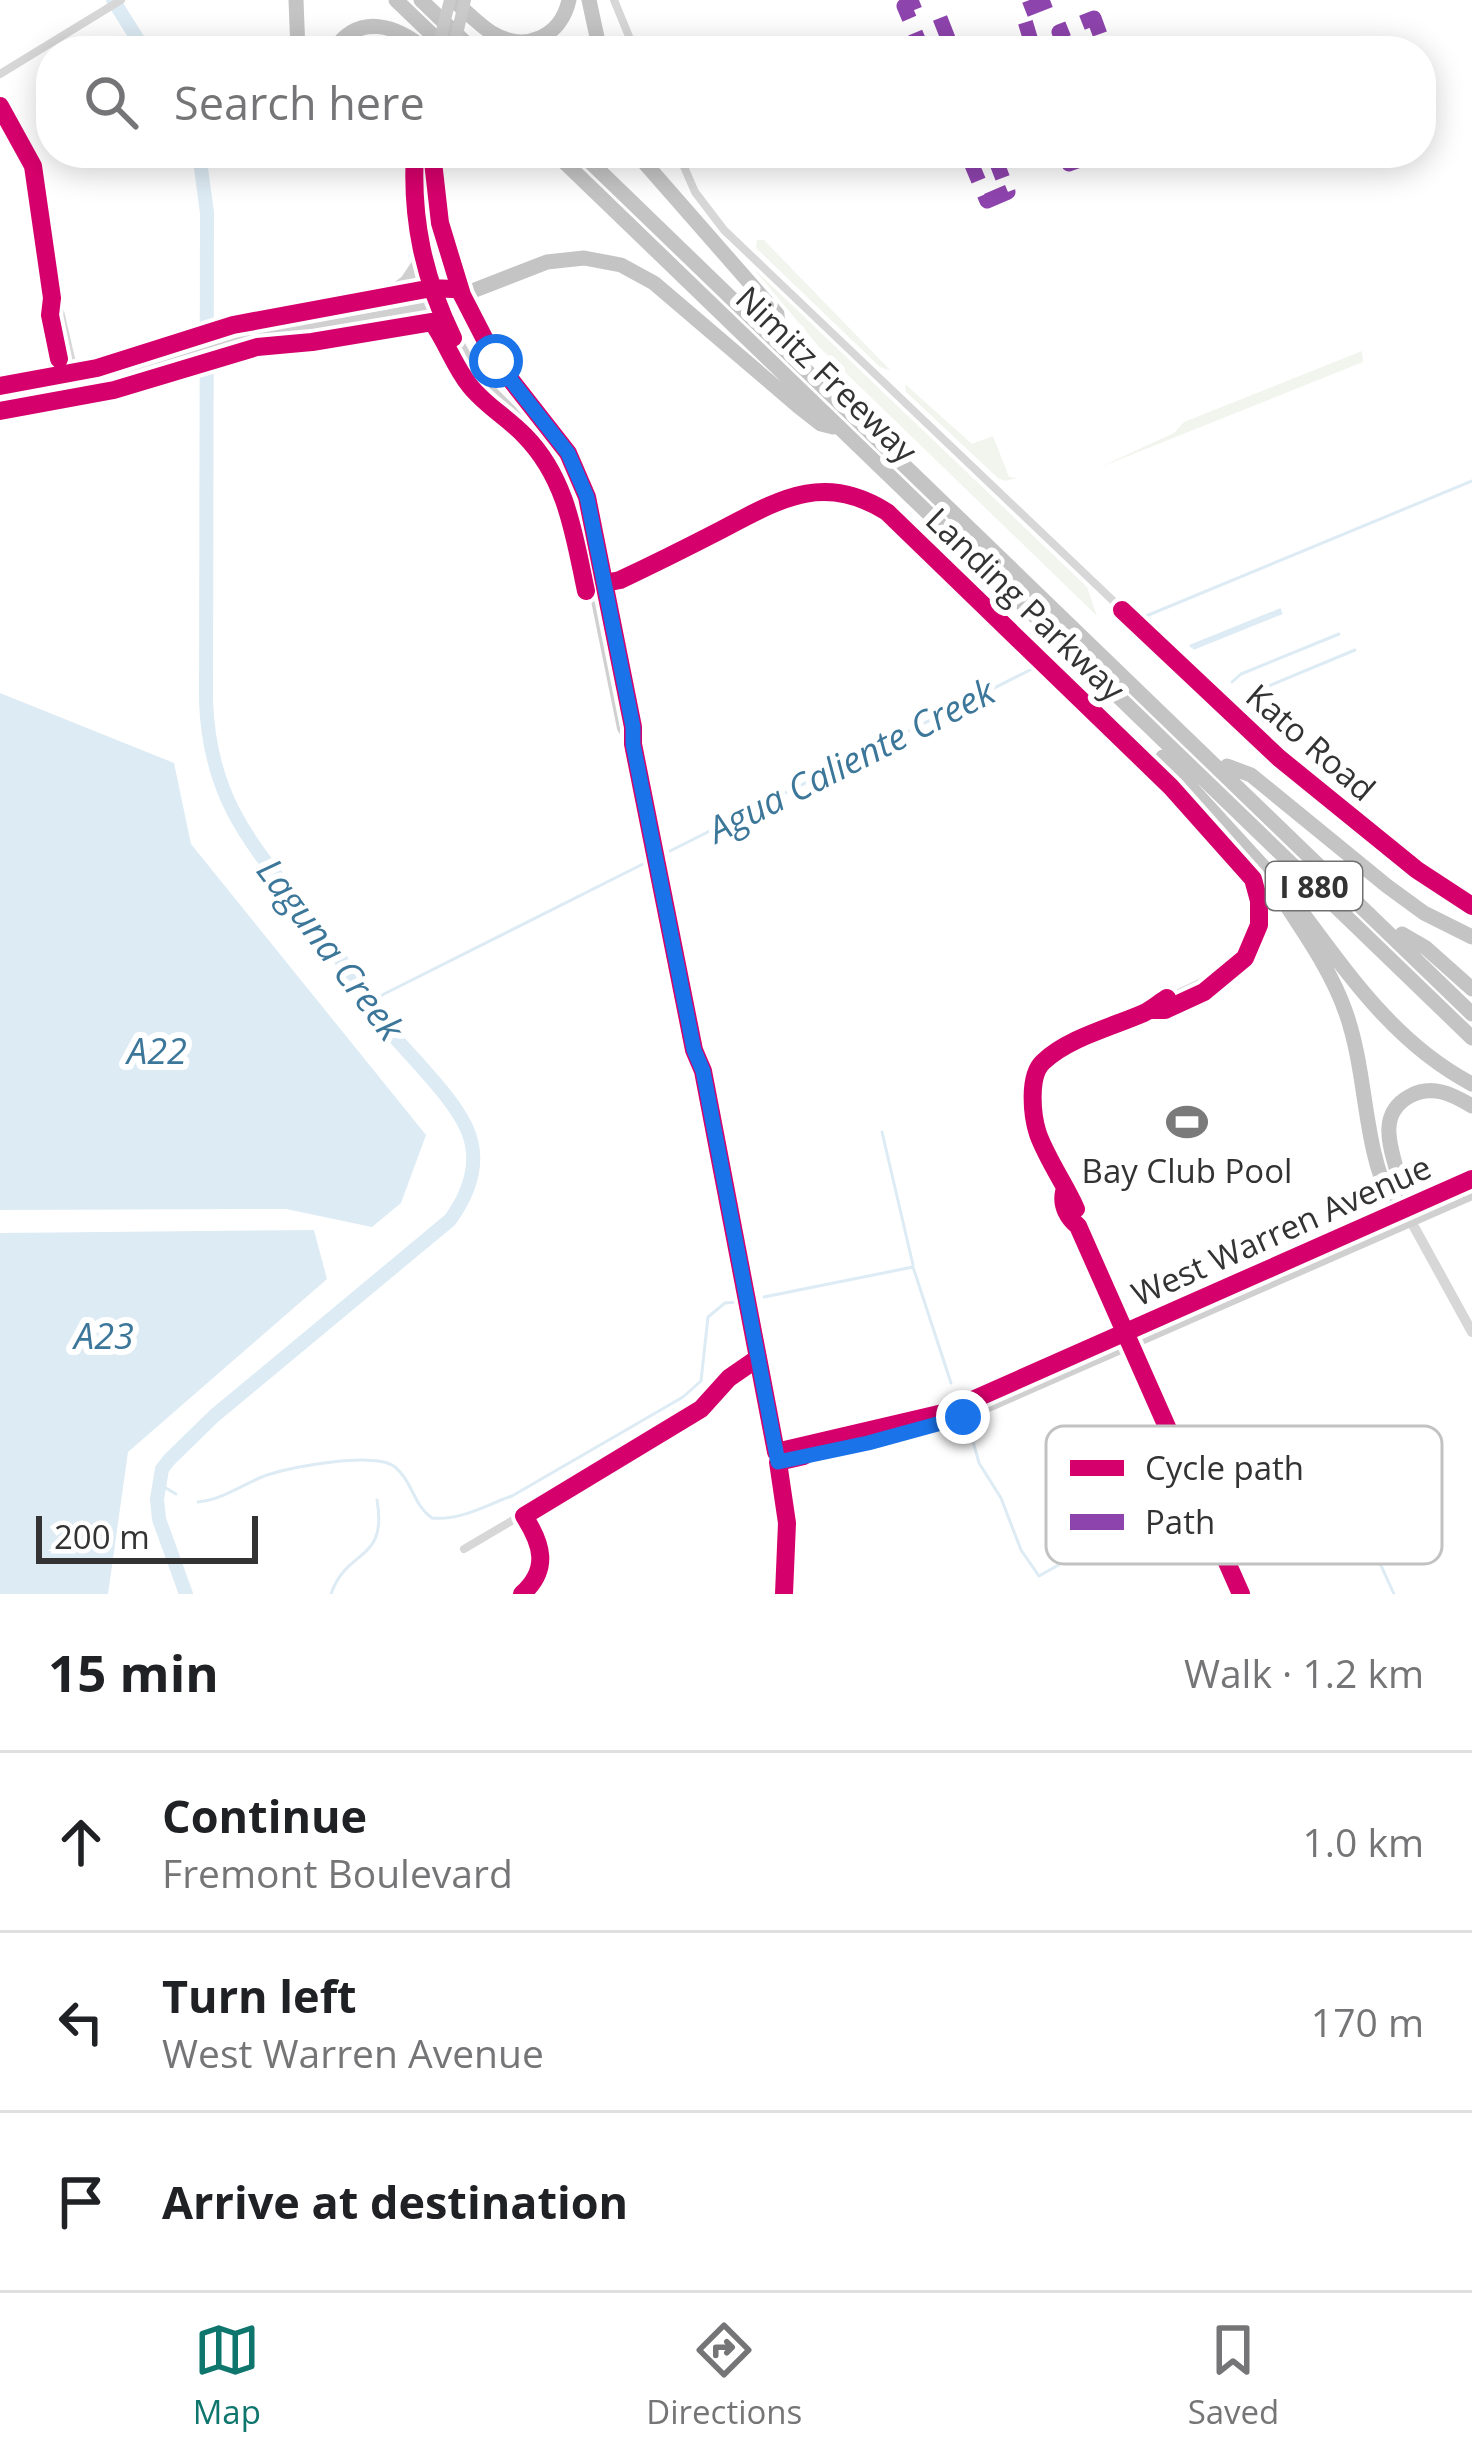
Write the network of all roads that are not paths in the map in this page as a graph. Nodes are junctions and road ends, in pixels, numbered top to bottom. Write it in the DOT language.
graph roads {
  1 [pos="122,0"];
  2 [pos="296,0"];
  3 [pos="396,0"];
  4 [pos="422,0"];
  5 [pos="434,0"];
  6 [pos="452,0"];
  7 [pos="465,0"];
  8 [pos="569,0"];
  9 [pos="590,0"];
  10 [pos="614,0"];
  11 [pos="62,36"];
  12 [pos="297,36"];
  13 [pos="348,36"];
  14 [pos="406,36"];
  15 [pos="435,36"];
  16 [pos="441,36"];
  17 [pos="455,36"];
  18 [pos="459,36"];
  19 [pos="471,36"];
  20 [pos="502,36"];
  21 [pos="545,36"];
  22 [pos="597,36"];
  23 [pos="629,36"];
  24 [pos="36,52"];
  25 [pos="0,74"];
  26 [pos="0,106"];
  27 [pos="415,168"];
  28 [pos="434,168"];
  29 [pos="568,168"];
  30 [pos="597,168"];
  31 [pos="608,168"];
  32 [pos="650,168"];
  33 [pos="685,168"];
  34 [pos="422,257"];
  35 [pos="432,288"];
  36 [pos="462,295"];
  37 [pos="372,301"];
  38 [pos="438,303"];
  39 [pos="778,330"];
  40 [pos="69,374"];
  41 [pos="0,386"];
  42 [pos="73,390"];
  43 [pos="0,403"];
  44 [pos="510,406"];
  45 [pos="543,418"];
  46 [pos="839,428"];
  47 [pos="542,440"];
  48 [pos="568,453"];
  49 [pos="600,584"];
  50 [pos="1154,735"];
  51 [pos="1228,766"];
  52 [pos="1262,866"];
  53 [pos="1472,906"];
  54 [pos="1402,934"];
  55 [pos="1472,937"];
  56 [pos="1472,988"];
  57 [pos="1472,1003"];
  58 [pos="1472,1014"];
  59 [pos="1472,1038"];
  60 [pos="1472,1084"];
  61 [pos="1472,1106"];
  62 [pos="1472,1179"];
  63 [pos="1472,1194"];
  64 [pos="1407,1214"];
  65 [pos="1472,1332"];
  66 [pos="1129,1337"];
  67 [pos="758,1358"];
  68 [pos="1168,1426"];
  69 [pos="771,1427"];
  70 [pos="808,1445"];
  71 [pos="777,1457"];
  72 [pos="464,1549"];
  73 [pos="1228,1564"];
  74 [pos="784,1594"];
  75 [pos="1241,1594"];
  1 -- 11 [label="street"];
  2 -- 12 [label="highway"];
  3 -- 15 [label="highway"];
  4 -- 18 [label="highway"];
  5 -- 19 [label="highway"];
  6 -- 16 [label="main road, bridge"];
  6 -- 20 [label="highway"];
  7 -- 17 [label="main road, bridge"];
  8 -- 21 [label="highway"];
  9 -- 22 [label="highway"];
  10 -- 23 [label="street"];
  13 -- 14 [label="highway"];
  24 -- 25 [label="street"];
  26 -- 40 [label="street"];
  27 -- 34 [label="main road"];
  28 -- 36 [label="main road"];
  29 -- 46 [label="highway, Nimitz Freeway / I 880"];
  30 -- 58 [label="highway, I 880"];
  31 -- 39 [label="highway, Nimitz Freeway / I 880"];
  32 -- 39 [label="highway"];
  33 -- 53 [label="street, Kato Road"];
  34 -- 35 [label="main road"];
  34 -- 37 [label="main road"];
  35 -- 36 [label="main road"];
  35 -- 37 [label="main road"];
  35 -- 38 [label="main road"];
  36 -- 38 [label="main road"];
  36 -- 45 [label="main road"];
  36 -- 46 [label="highway"];
  37 -- 40 [label="main road"];
  38 -- 42 [label="main road"];
  38 -- 44 [label="main road"];
  39 -- 51 [label="highway, Nimitz Freeway / I 880"];
  40 -- 41 [label="main road"];
  40 -- 42 [label="street"];
  42 -- 43 [label="main road"];
  44 -- 45 [label="main road"];
  44 -- 47 [label="main road"];
  45 -- 48 [label="main road"];
  46 -- 50 [label="highway, Nimitz Freeway / I 880"];
  47 -- 48 [label="main road"];
  47 -- 49 [label="main road"];
  48 -- 49 [label="main road"];
  49 -- 66 [label="street, Landing Parkway"];
  49 -- 67 [label="main road"];
  50 -- 52 [label="highway"];
  50 -- 59 [label="highway, Nimitz Freeway / I 880"];
  51 -- 54 [label="highway, Nimitz Freeway / I 880"];
  51 -- 55 [label="highway"];
  52 -- 60 [label="highway"];
  52 -- 64 [label="highway"];
  54 -- 56 [label="highway"];
  54 -- 57 [label="highway, Nimitz Freeway / I 880"];
  61 -- 64 [label="highway"];
  62 -- 64 [label="main road, West Warren Avenue"];
  63 -- 64 [label="main road, West Warren Avenue"];
  64 -- 65 [label="street"];
  64 -- 66 [label="main road, West Warren Avenue"];
  66 -- 68 [label="street, Landing Parkway"];
  66 -- 70 [label="main road, West Warren Avenue"];
  66 -- 71 [label="main road, West Warren Avenue"];
  67 -- 69 [label="main road"];
  67 -- 72 [label="street"];
  69 -- 70 [label="main road"];
  69 -- 71 [label="main road"];
  70 -- 71 [label="main road, West Warren Avenue"];
  71 -- 74 [label="main road"];
  73 -- 75 [label="street, Landing Parkway"];
}
